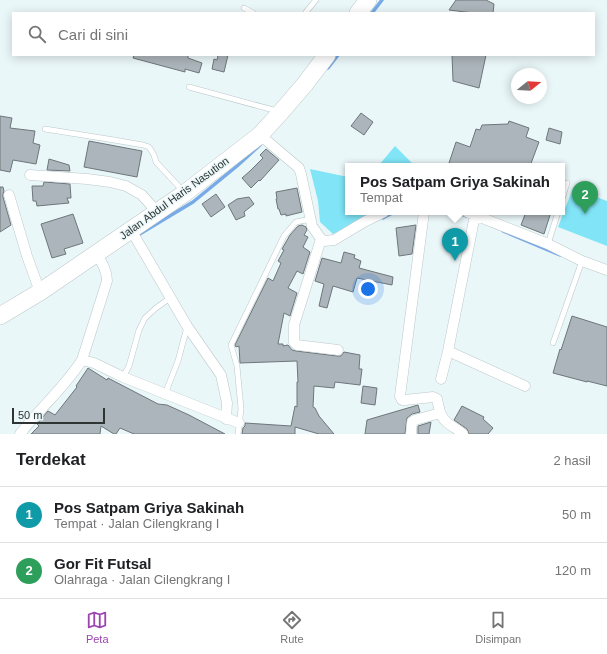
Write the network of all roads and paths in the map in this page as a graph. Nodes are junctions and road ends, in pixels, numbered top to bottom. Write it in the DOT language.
graph roads {
  1 [pos="316,0"];
  2 [pos="368,0"];
  3 [pos="244,8"];
  4 [pos="251,12"];
  5 [pos="306,12"];
  6 [pos="359,12"];
  7 [pos="325,56"];
  8 [pos="189,87"];
  9 [pos="281,112"];
  10 [pos="45,129"];
  11 [pos="260,135"];
  12 [pos="30,175"];
  13 [pos="567,183"];
  14 [pos="565,189"];
  15 [pos="185,193"];
  16 [pos="10,194"];
  17 [pos="157,212"];
  18 [pos="378,215"];
  19 [pos="424,215"];
  20 [pos="471,215"];
  21 [pos="474,215"];
  22 [pos="557,215"];
  23 [pos="311,219"];
  24 [pos="131,230"];
  25 [pos="321,239"];
  26 [pos="548,244"];
  27 [pos="96,254"];
  28 [pos="582,261"];
  29 [pos="607,270"];
  30 [pos="40,292"];
  31 [pos="170,298"];
  32 [pos="0,316"];
  33 [pos="187,326"];
  34 [pos="553,343"];
  35 [pos="338,350"];
  36 [pos="448,351"];
  37 [pos="82,360"];
  38 [pos="123,378"];
  39 [pos="441,379"];
  40 [pos="526,386"];
  41 [pos="165,394"];
  42 [pos="440,413"];
  43 [pos="226,419"];
  44 [pos="240,423"];
  45 [pos="20,434"];
  46 [pos="238,434"];
  47 [pos="411,434"];
  48 [pos="463,434"];
  1 -- 5 [label="lane"];
  2 -- 6 [label="highway"];
  3 -- 4 [label="lane"];
  7 -- 9 [label="highway, Jalan Abdul Haris Nasution"];
  8 -- 9 [label="lane"];
  9 -- 11 [label="highway, Jalan Abdul Haris Nasution"];
  10 -- 15 [label="lane"];
  11 -- 15 [label="highway, Jalan Abdul Haris Nasution"];
  11 -- 23 [label="street"];
  12 -- 17 [label="street"];
  13 -- 14 [label="lane"];
  15 -- 17 [label="highway, Jalan Abdul Haris Nasution"];
  16 -- 30 [label="street"];
  17 -- 24 [label="highway, Jalan Abdul Haris Nasution"];
  18 -- 25 [label="street"];
  19 -- 42 [label="street"];
  20 -- 36 [label="street"];
  21 -- 26 [label="street"];
  22 -- 26 [label="lane"];
  23 -- 25 [label="street"];
  23 -- 44 [label="lane"];
  24 -- 27 [label="highway, Jalan Abdul Haris Nasution"];
  24 -- 31 [label="street"];
  25 -- 35 [label="street"];
  26 -- 28 [label="street"];
  27 -- 30 [label="highway, Jalan Abdul Haris Nasution"];
  27 -- 37 [label="street"];
  28 -- 29 [label="street"];
  28 -- 34 [label="lane"];
  30 -- 32 [label="highway, Jalan Abdul Haris Nasution"];
  31 -- 33 [label="street"];
  31 -- 38 [label="lane"];
  33 -- 41 [label="lane"];
  33 -- 43 [label="street"];
  36 -- 39 [label="street"];
  36 -- 40 [label="street"];
  37 -- 38 [label="street"];
  37 -- 45 [label="street"];
  38 -- 41 [label="street"];
  41 -- 43 [label="street"];
  42 -- 47 [label="street"];
  42 -- 48 [label="street"];
  43 -- 44 [label="street"];
  44 -- 46 [label="lane"];
}
